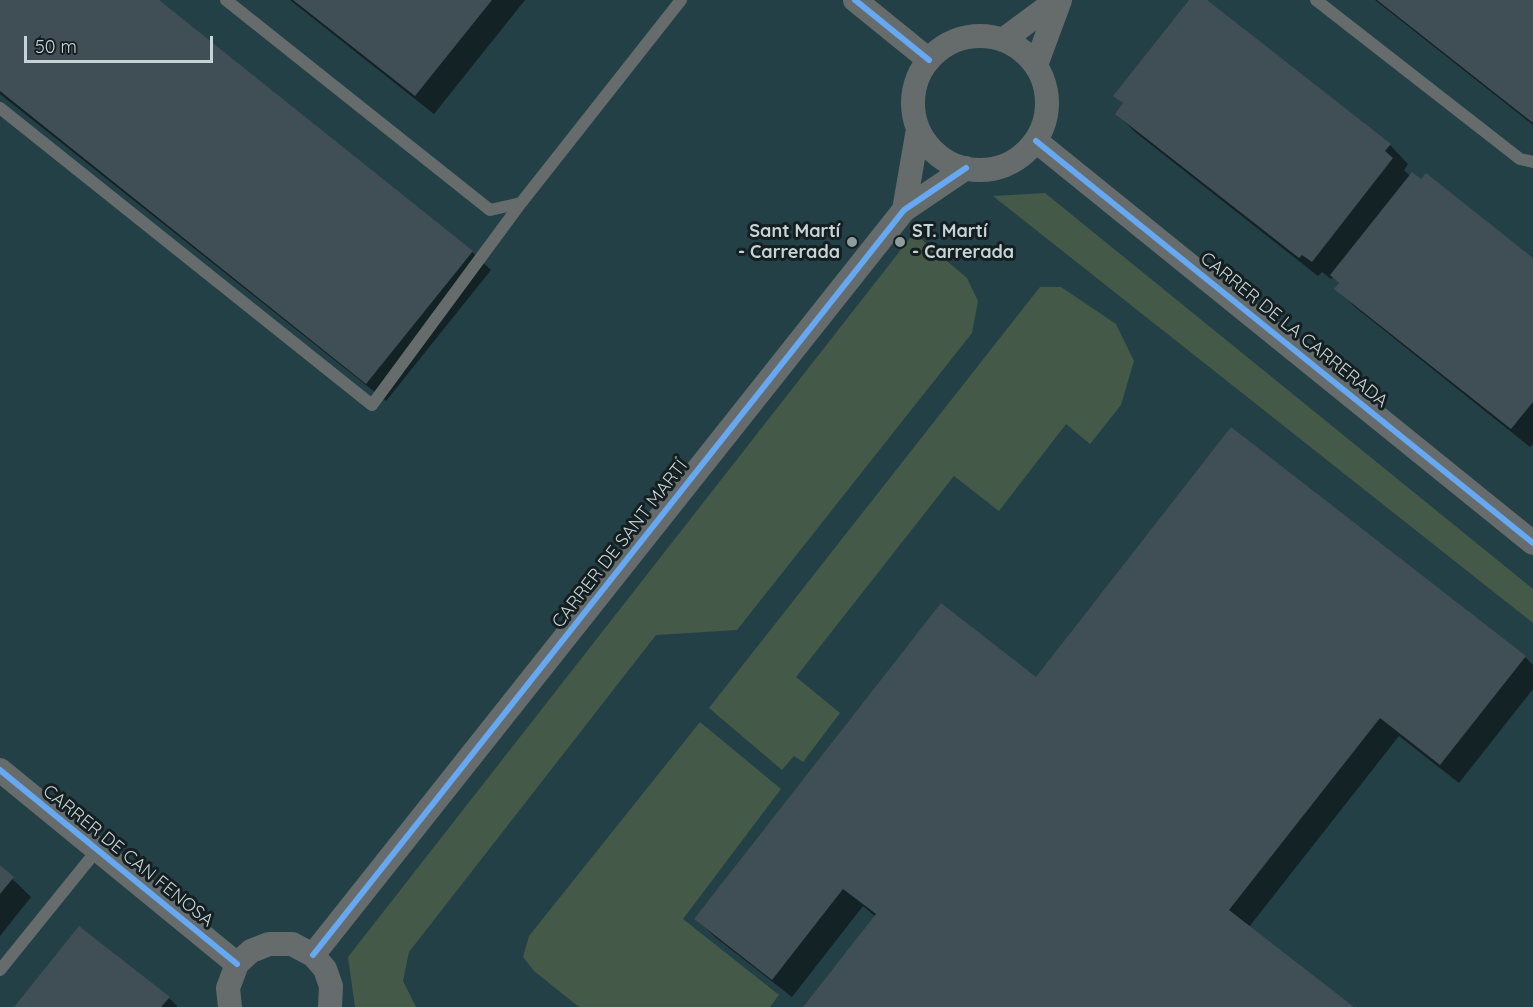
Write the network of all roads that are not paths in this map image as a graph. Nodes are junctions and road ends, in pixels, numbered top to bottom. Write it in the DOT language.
graph roads {
  1 [pos="226,0"];
  2 [pos="681,0"];
  3 [pos="855,0"];
  4 [pos="1058,0"];
  5 [pos="1316,0"];
  6 [pos="1003,40"];
  7 [pos="929,60"];
  8 [pos="1036,65"];
  9 [pos="0,108"];
  10 [pos="918,129"];
  11 [pos="1036,141"];
  12 [pos="1533,162"];
  13 [pos="966,168"];
  14 [pos="521,203"];
  15 [pos="903,210"];
  16 [pos="1533,543"];
  17 [pos="0,770"];
  18 [pos="97,849"];
  19 [pos="314,956"];
  20 [pos="237,964"];
  21 [pos="0,970"];
  22 [pos="230,1007"];
  23 [pos="330,1007"];
  1 -- 14 [label="lane"];
  2 -- 14 [label="lane"];
  3 -- 7 [label="street"];
  4 -- 6 [label="street"];
  4 -- 8 [label="street"];
  5 -- 12 [label="lane"];
  6 -- 7 [label="street"];
  6 -- 8 [label="street"];
  7 -- 10 [label="street"];
  8 -- 11 [label="street"];
  9 -- 14 [label="lane"];
  10 -- 13 [label="street"];
  10 -- 15 [label="street, CARRER DE SANT MARTÍ"];
  11 -- 13 [label="street"];
  11 -- 16 [label="street, CARRER DE LA CARRERADA"];
  13 -- 15 [label="street, CARRER DE SANT MARTÍ"];
  15 -- 19 [label="street, CARRER DE SANT MARTÍ"];
  17 -- 18 [label="street, CARRER DE CAN FENOSA"];
  18 -- 20 [label="street, CARRER DE CAN FENOSA"];
  18 -- 21 [label="lane"];
  19 -- 20 [label="street"];
  19 -- 23 [label="street"];
  20 -- 22 [label="street"];
}
